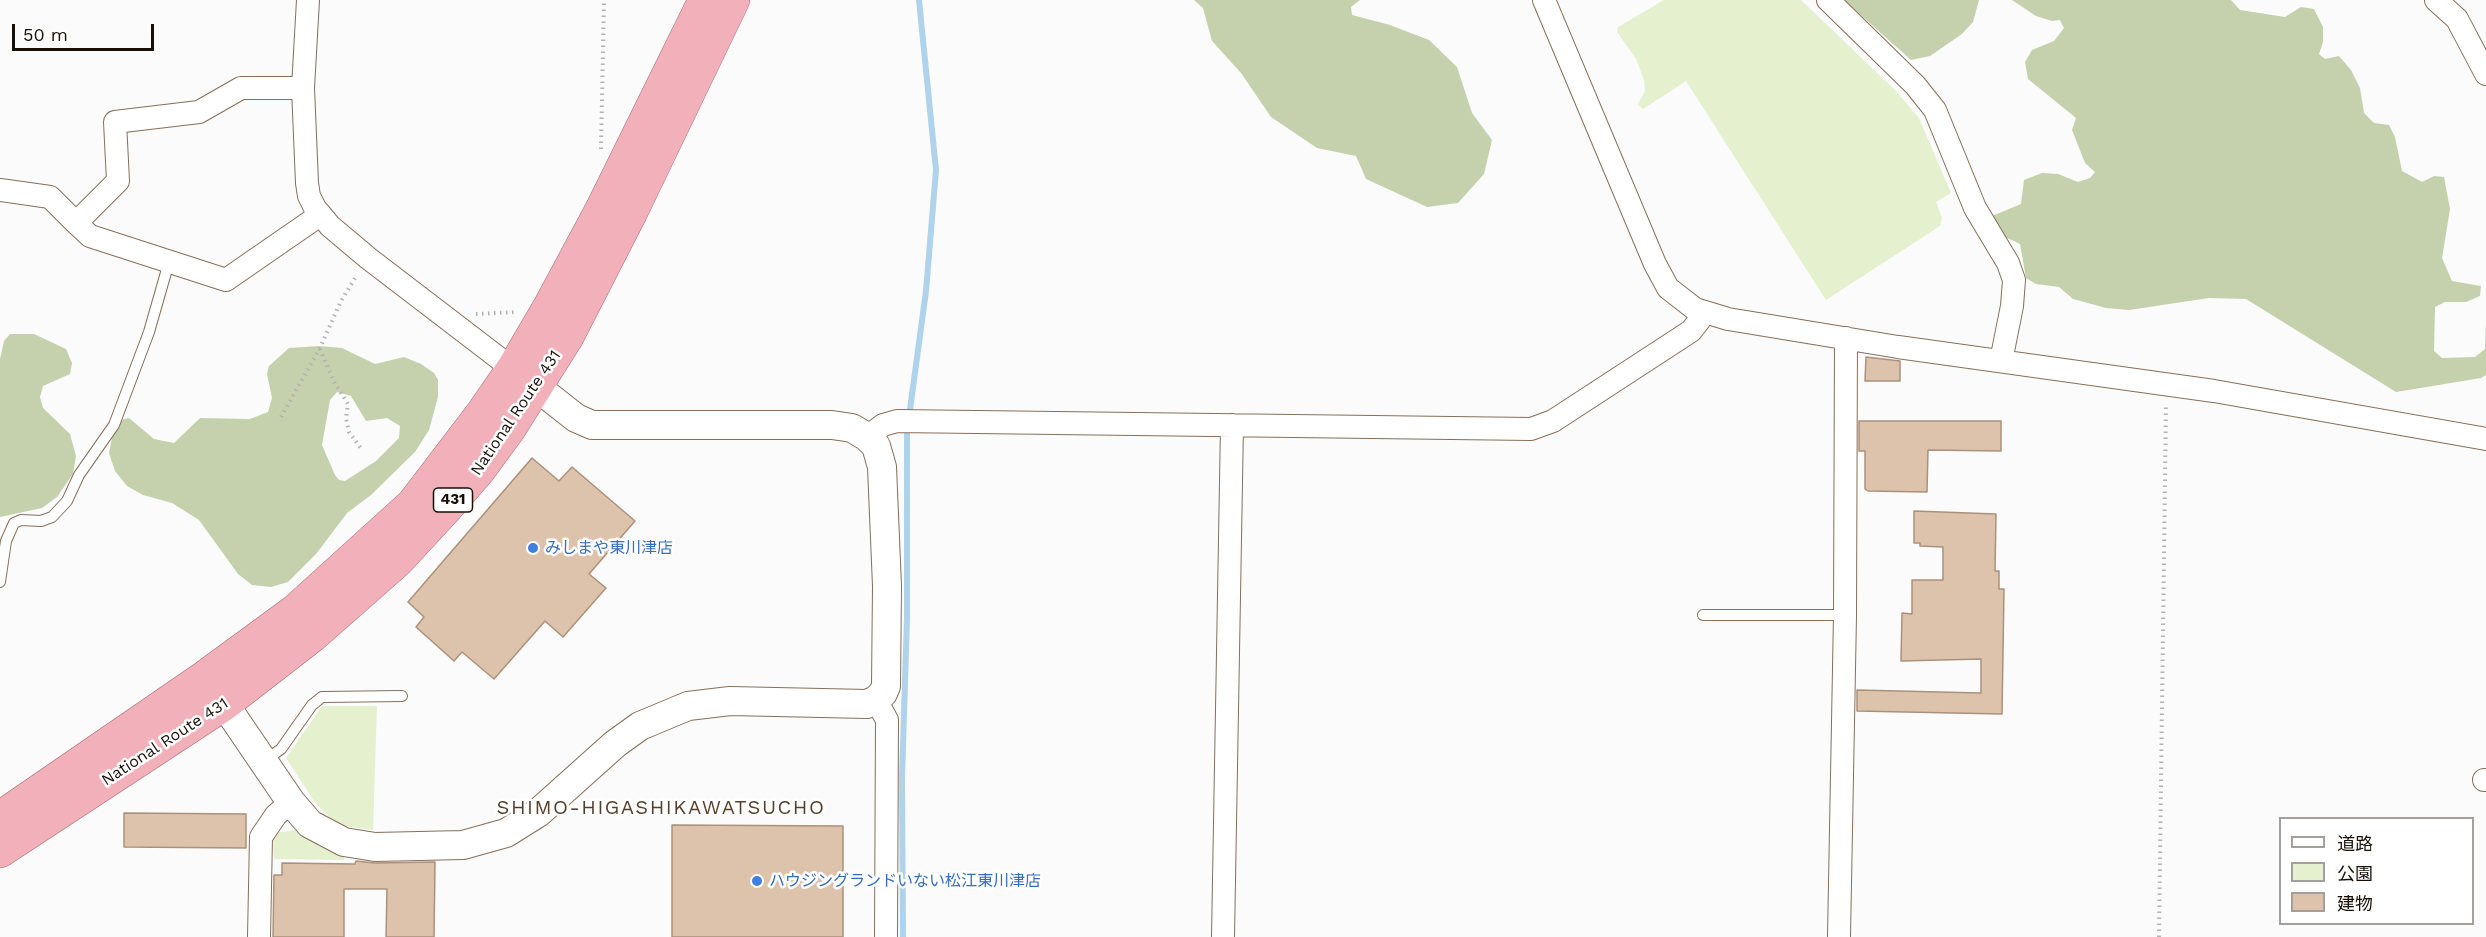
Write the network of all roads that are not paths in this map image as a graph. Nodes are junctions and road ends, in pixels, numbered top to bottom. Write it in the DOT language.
graph roads {
  1 [pos="308,0"];
  2 [pos="705,0"];
  3 [pos="733,0"];
  4 [pos="1544,0"];
  5 [pos="1828,0"];
  6 [pos="2436,0"];
  7 [pos="2486,74"];
  8 [pos="303,88"];
  9 [pos="0,190"];
  10 [pos="320,215"];
  11 [pos="76,223"];
  12 [pos="169,262"];
  13 [pos="1705,313"];
  14 [pos="1846,338"];
  15 [pos="2001,361"];
  16 [pos="524,378"];
  17 [pos="1232,425"];
  18 [pos="867,436"];
  19 [pos="2486,439"];
  20 [pos="0,582"];
  21 [pos="1704,615"];
  22 [pos="1845,615"];
  23 [pos="205,677"];
  24 [pos="402,696"];
  25 [pos="876,700"];
  26 [pos="224,704"];
  27 [pos="263,761"];
  28 [pos="291,802"];
  29 [pos="0,818"];
  30 [pos="0,851"];
  31 [pos="259,937"];
  32 [pos="886,937"];
  33 [pos="1223,937"];
  34 [pos="1839,937"];
  1 -- 8 [label="street"];
  2 -- 16 [label="highway, National Route 431 / 431"];
  3 -- 16 [label="highway, National Route 431 / 431"];
  4 -- 13 [label="street"];
  5 -- 15 [label="street"];
  6 -- 7 [label="street"];
  8 -- 10 [label="street"];
  8 -- 11 [label="street"];
  9 -- 11 [label="street"];
  10 -- 12 [label="street"];
  10 -- 16 [label="street"];
  11 -- 12 [label="street"];
  12 -- 20 [label="lane"];
  13 -- 14 [label="street"];
  13 -- 17 [label="street"];
  14 -- 15 [label="street"];
  14 -- 22 [label="street"];
  15 -- 19 [label="street"];
  16 -- 18 [label="street"];
  16 -- 23 [label="highway, National Route 431 / 431"];
  16 -- 26 [label="highway, National Route 431 / 431"];
  17 -- 18 [label="street"];
  17 -- 33 [label="street"];
  18 -- 25 [label="street"];
  21 -- 22 [label="lane"];
  22 -- 34 [label="street"];
  23 -- 26 [label="street"];
  23 -- 29 [label="highway, National Route 431 / 431"];
  24 -- 27 [label="lane"];
  25 -- 28 [label="street"];
  25 -- 32 [label="street"];
  26 -- 27 [label="street"];
  26 -- 30 [label="highway, National Route 431 / 431"];
  27 -- 28 [label="street"];
  28 -- 31 [label="street"];
}
